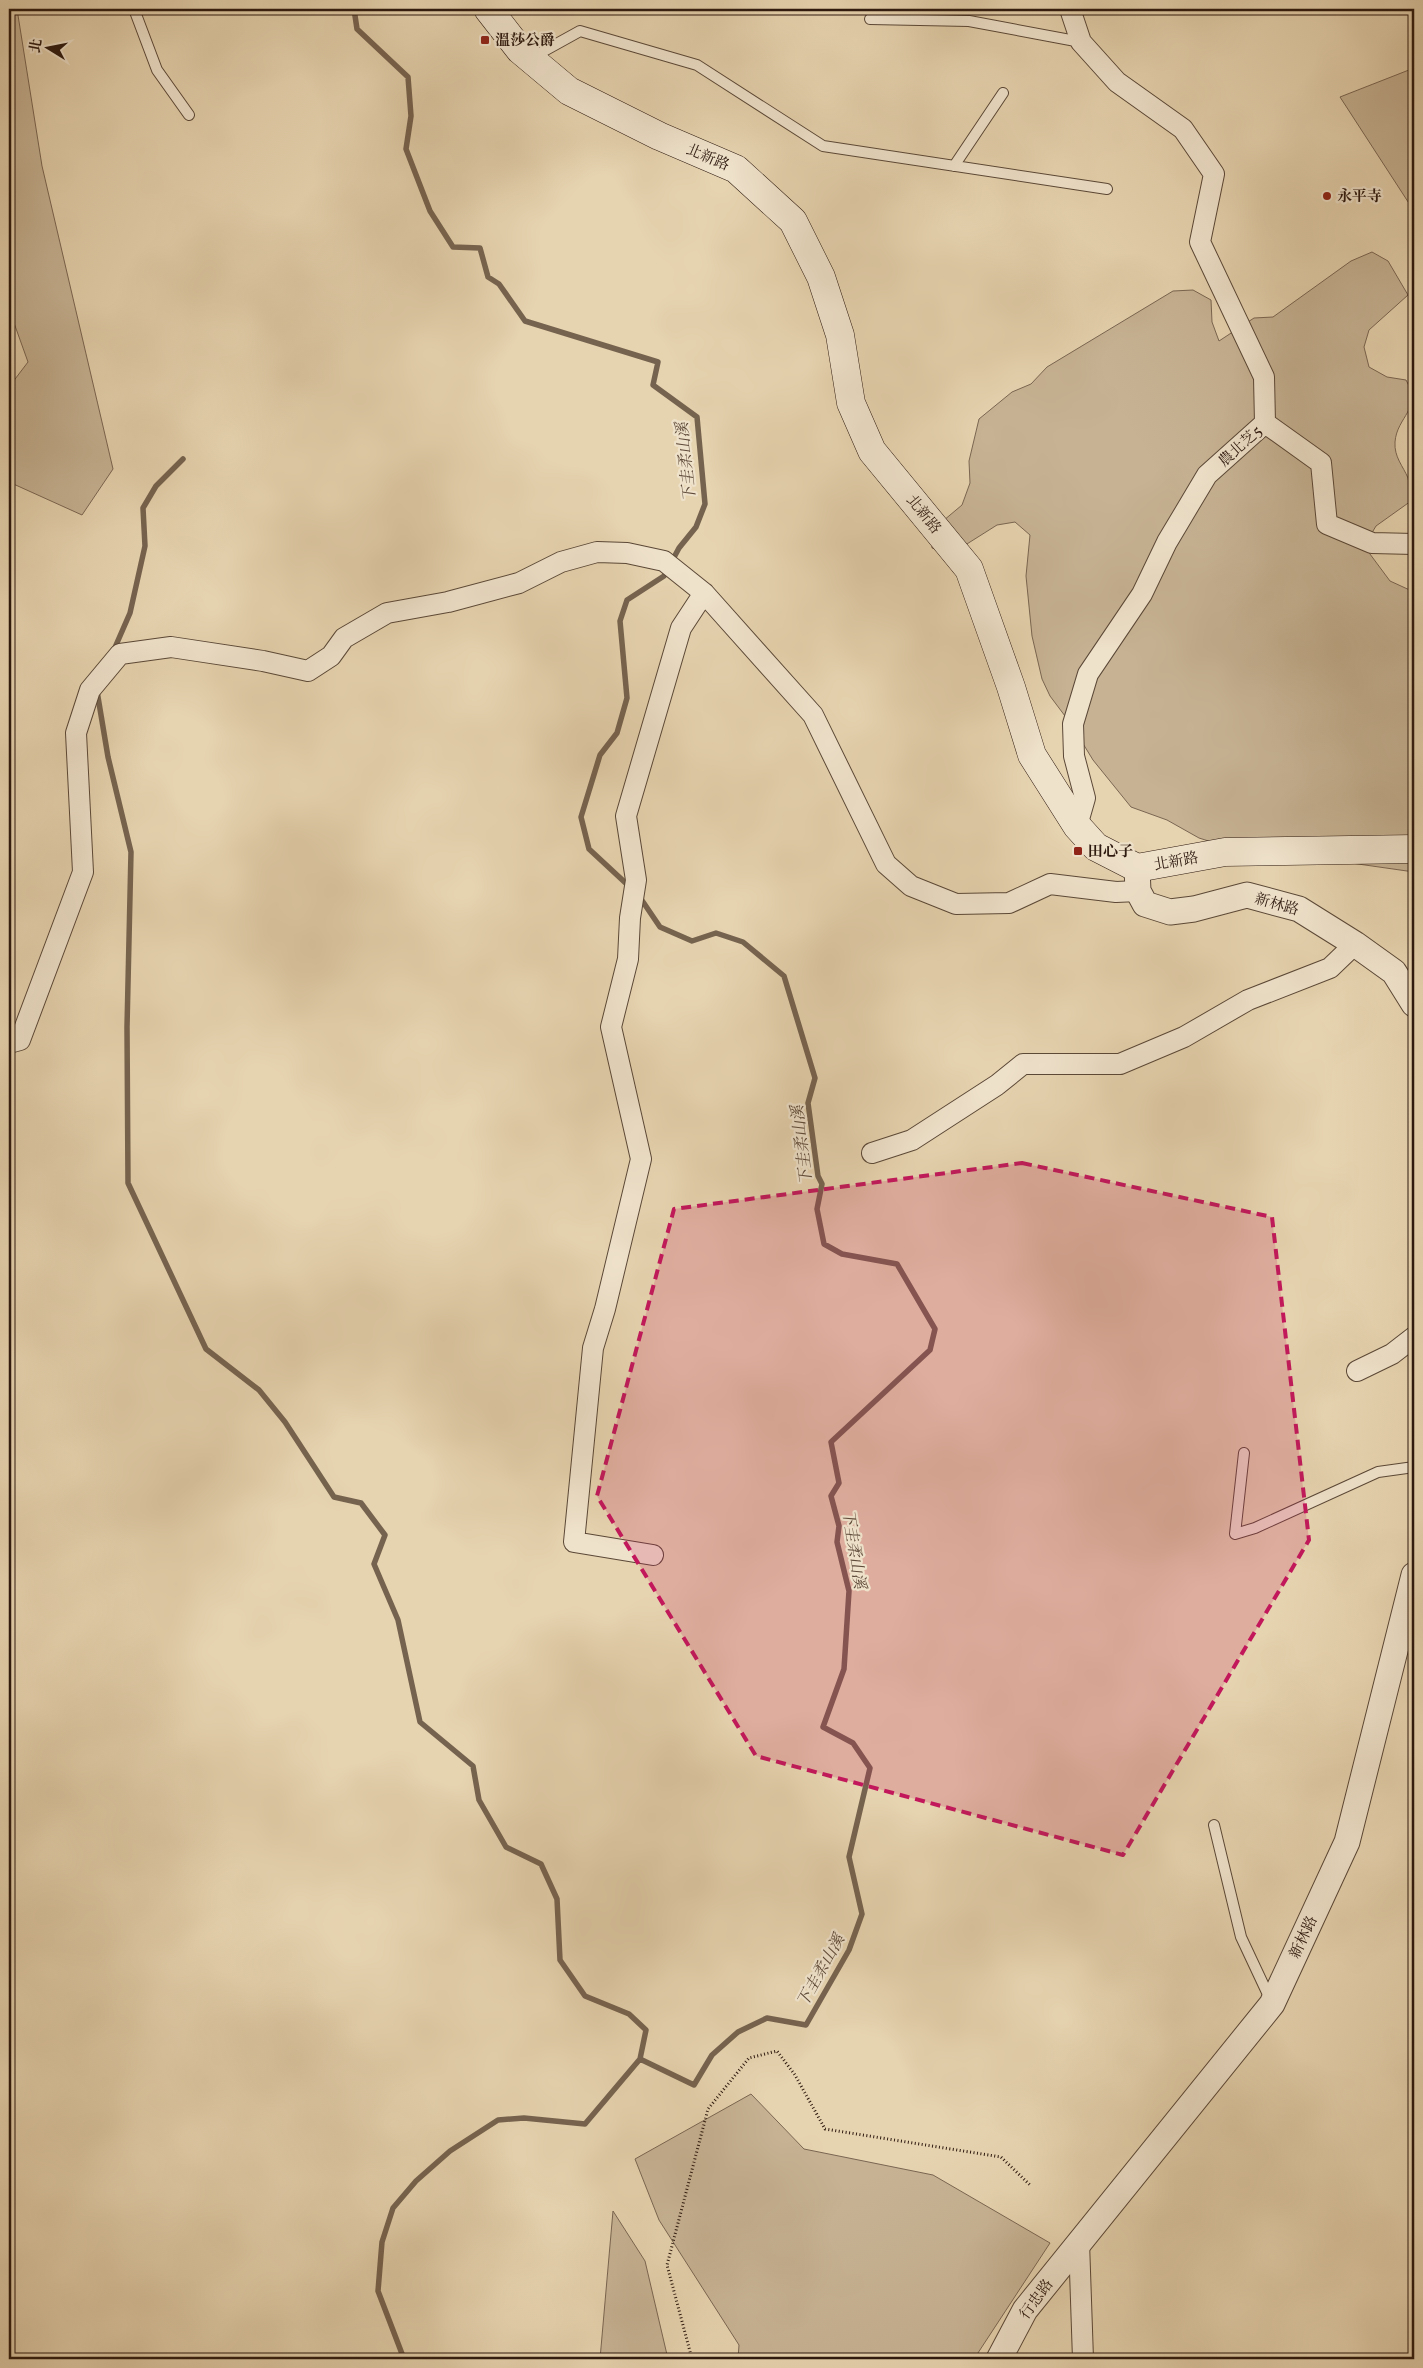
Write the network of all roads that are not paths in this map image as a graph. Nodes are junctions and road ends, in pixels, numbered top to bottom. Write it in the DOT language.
graph roads {
  1 [pos="134,9"];
  2 [pos="488,9"];
  3 [pos="1070,9"];
  4 [pos="870,19"];
  5 [pos="1081,42"];
  6 [pos="530,58"];
  7 [pos="1003,93"];
  8 [pos="189,115"];
  9 [pos="954,166"];
  10 [pos="1107,189"];
  11 [pos="1265,423"];
  12 [pos="1414,544"];
  13 [pos="704,593"];
  14 [pos="1077,826"];
  15 [pos="1414,849"];
  16 [pos="1138,879"];
  17 [pos="1355,944"];
  18 [pos="1414,1004"];
  19 [pos="9,1043"];
  20 [pos="872,1152"];
  21 [pos="1414,1337"];
  22 [pos="1357,1371"];
  23 [pos="1244,1453"];
  24 [pos="1414,1467"];
  25 [pos="653,1555"];
  26 [pos="1414,1574"];
  27 [pos="1214,1825"];
  28 [pos="1272,2004"];
  29 [pos="1079,2242"];
  30 [pos="999,2359"];
  31 [pos="1083,2359"];
  1 -- 8 [label="lane"];
  2 -- 6 [label="main road, 北新路"];
  3 -- 5 [label="street, 農北芝5"];
  4 -- 5 [label="lane"];
  5 -- 11 [label="street, 農北芝5"];
  6 -- 9 [label="lane"];
  6 -- 14 [label="main road, 北新路"];
  7 -- 9 [label="lane"];
  9 -- 10 [label="lane"];
  11 -- 12 [label="street"];
  11 -- 14 [label="street, 農北芝5"];
  13 -- 16 [label="street"];
  13 -- 19 [label="street"];
  13 -- 25 [label="street"];
  14 -- 16 [label="main road, 北新路"];
  15 -- 16 [label="main road, 北新路"];
  16 -- 17 [label="street, 新林路"];
  17 -- 18 [label="street, 新林路"];
  17 -- 20 [label="street"];
  21 -- 22 [label="street"];
  23 -- 24 [label="lane"];
  26 -- 28 [label="street, 新林路"];
  27 -- 28 [label="lane"];
  28 -- 29 [label="street, 新林路"];
  29 -- 30 [label="street, 行忠路"];
  29 -- 31 [label="street"];
}
